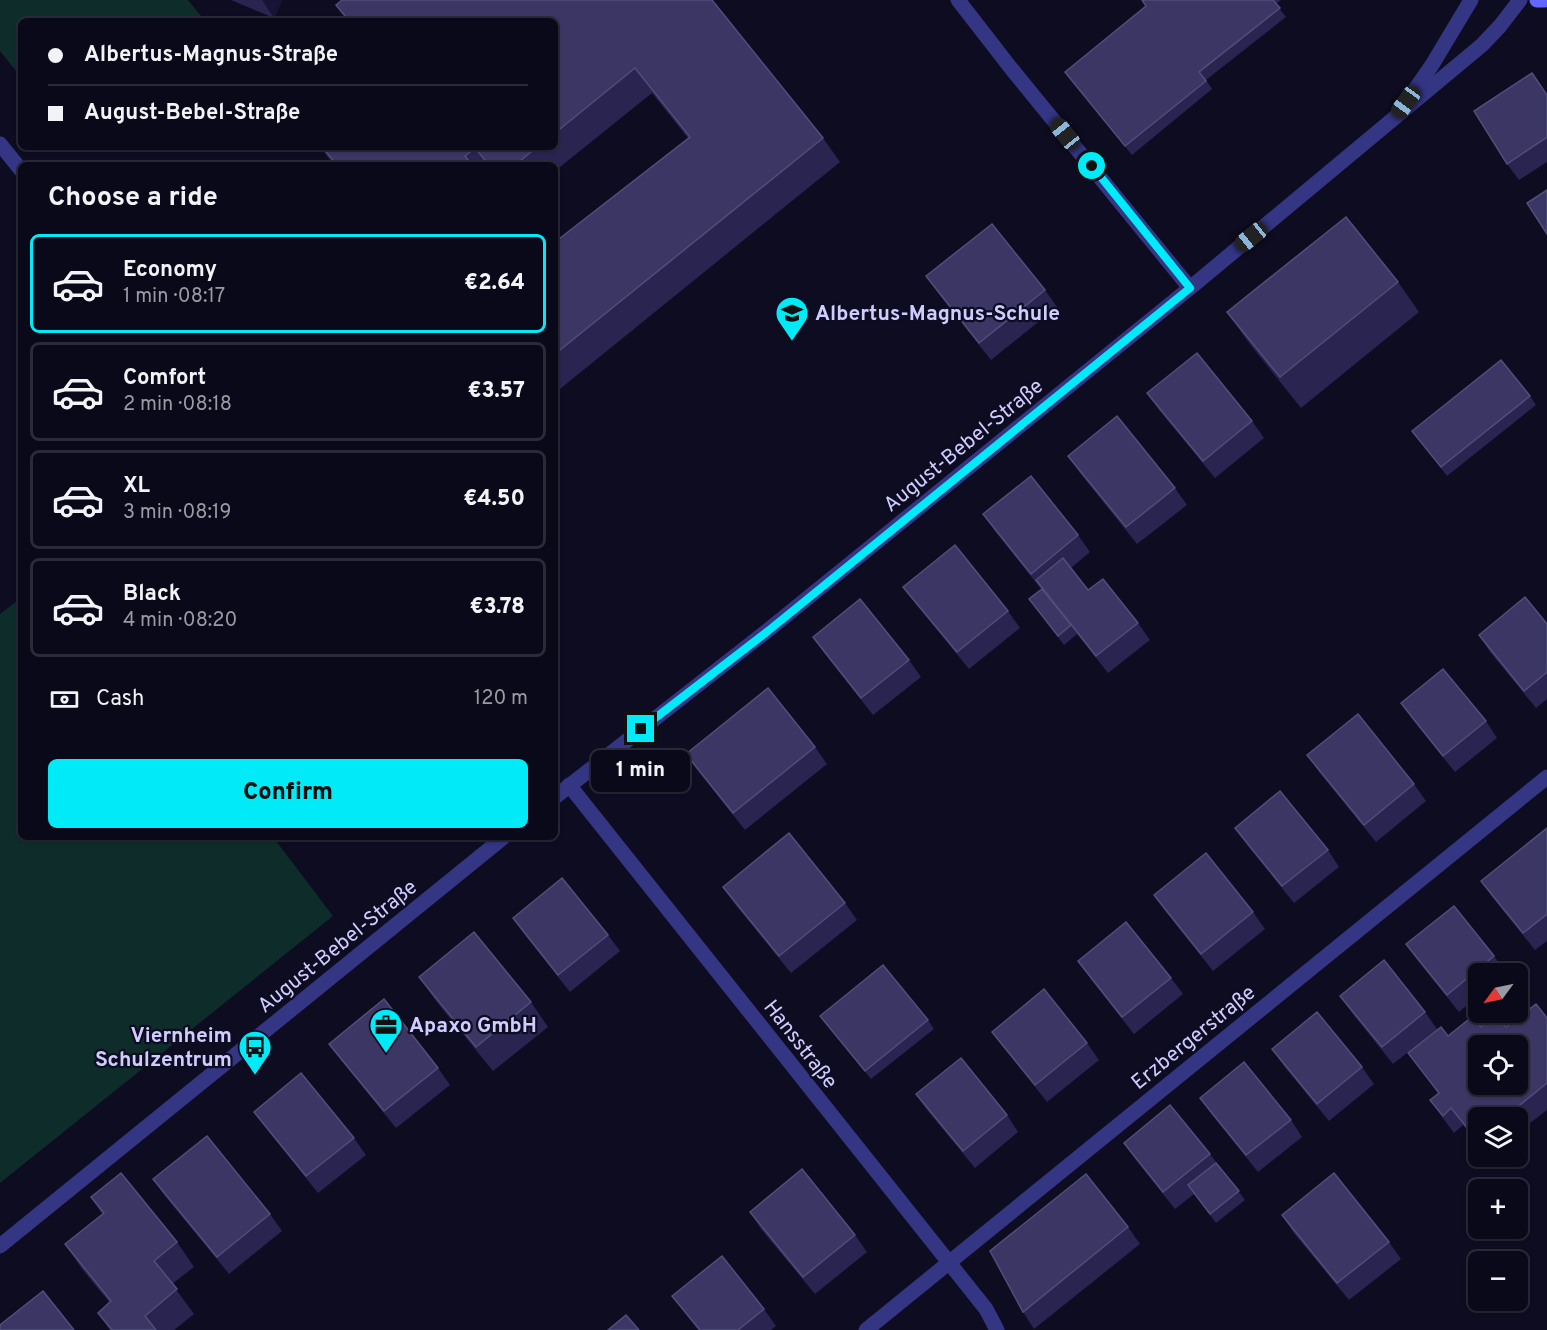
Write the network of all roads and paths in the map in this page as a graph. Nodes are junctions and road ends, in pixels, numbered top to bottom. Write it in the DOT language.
graph roads {
  1 [pos="958,0"];
  2 [pos="1471,0"];
  3 [pos="1520,0"];
  4 [pos="1537,0"];
  5 [pos="1544,0"];
  6 [pos="1393,120"];
  7 [pos="0,144"];
  8 [pos="18,166"];
  9 [pos="1190,288"];
  10 [pos="1547,777"];
  11 [pos="569,786"];
  12 [pos="558,795"];
  13 [pos="500,840"];
  14 [pos="0,1246"];
  15 [pos="948,1263"];
  16 [pos="866,1330"];
  17 [pos="997,1330"];
  1 -- 9 [label="street"];
  2 -- 6 [label="street, August-Bebel-Straße"];
  3 -- 6 [label="street, August-Bebel-Straße"];
  4 -- 5 [label="street"];
  6 -- 9 [label="street, August-Bebel-Straße"];
  7 -- 8 [label="street"];
  9 -- 11 [label="street, August-Bebel-Straße"];
  10 -- 15 [label="street, Erzbergerstraße"];
  11 -- 12 [label="street, August-Bebel-Straße"];
  11 -- 15 [label="street, Hansstraße"];
  13 -- 14 [label="street, August-Bebel-Straße"];
  15 -- 16 [label="street, Erzbergerstraße"];
  15 -- 17 [label="street, Hansstraße"];
}
